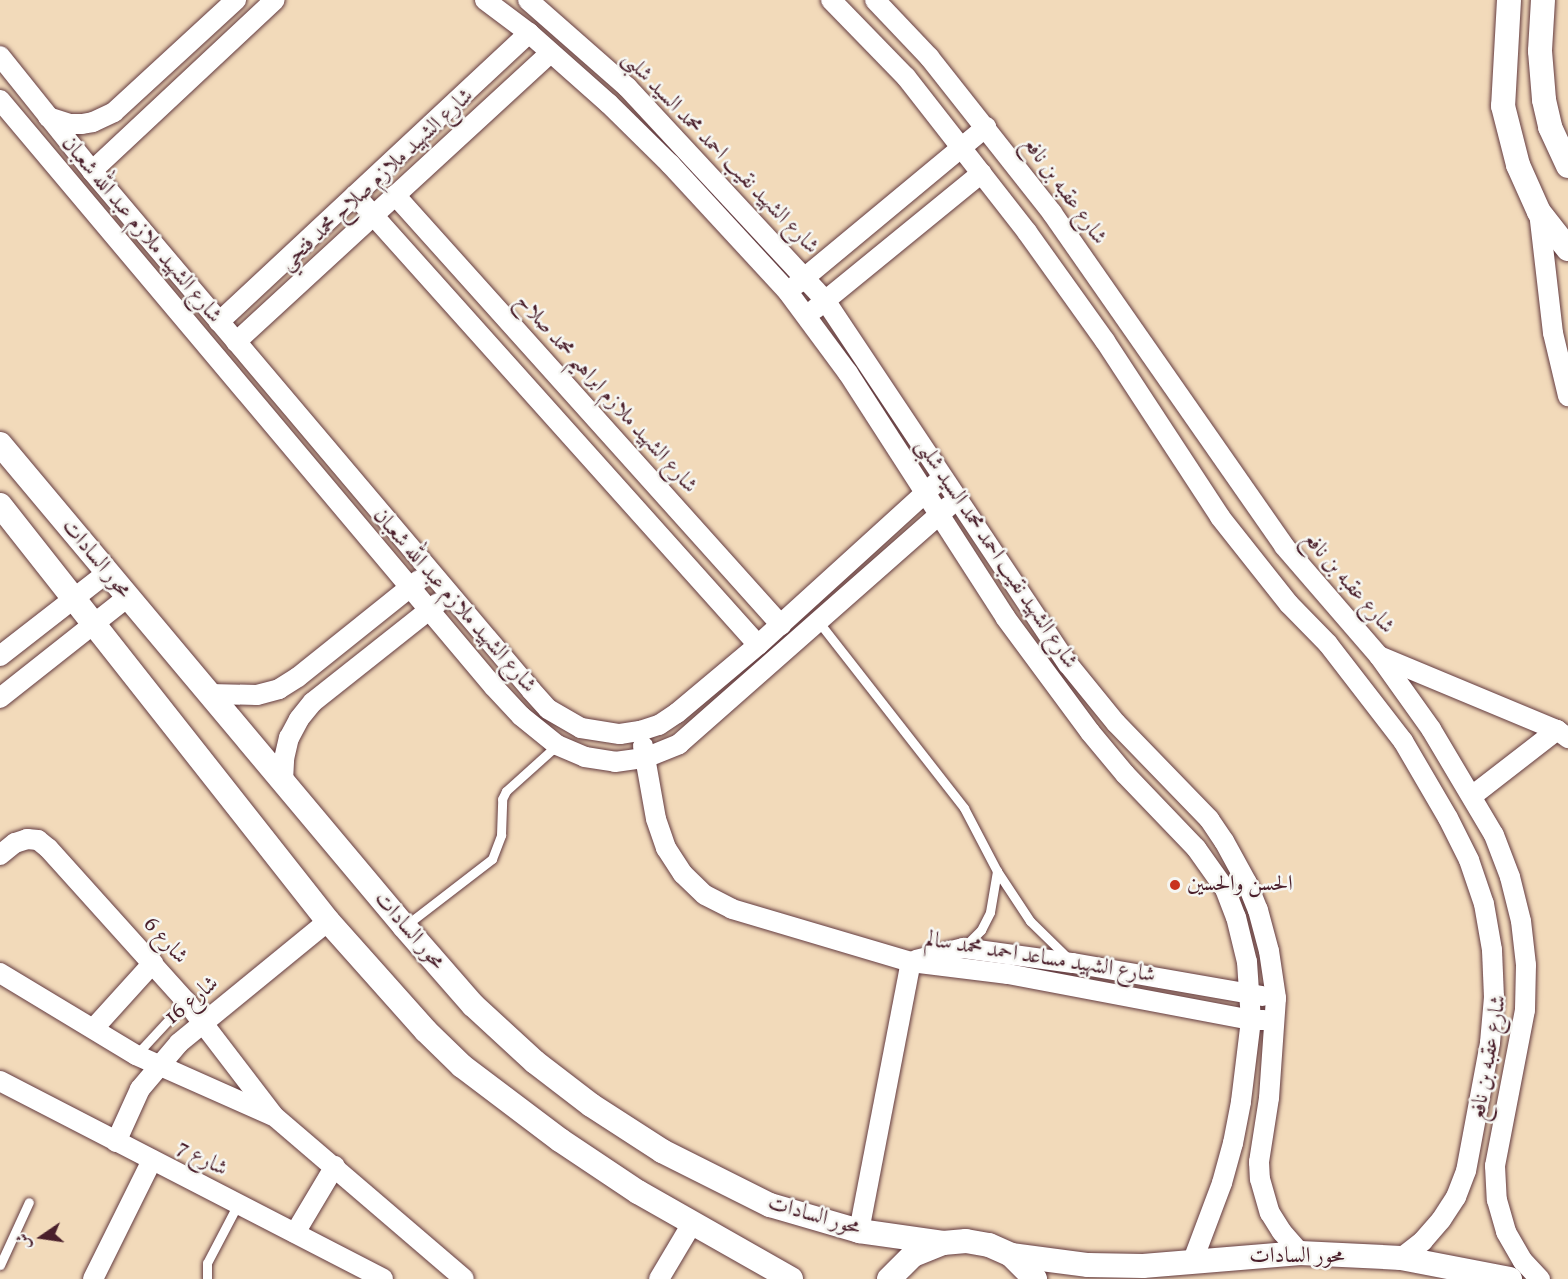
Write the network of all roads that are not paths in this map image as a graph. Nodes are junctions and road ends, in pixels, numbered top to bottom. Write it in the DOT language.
graph roads {
  1 [pos="237,0"];
  2 [pos="275,0"];
  3 [pos="485,0"];
  4 [pos="528,0"];
  5 [pos="831,0"];
  6 [pos="875,0"];
  7 [pos="1509,0"];
  8 [pos="1543,0"];
  9 [pos="529,33"];
  10 [pos="550,53"];
  11 [pos="0,56"];
  12 [pos="0,100"];
  13 [pos="48,117"];
  14 [pos="986,127"];
  15 [pos="962,147"];
  16 [pos="1568,166"];
  17 [pos="92,171"];
  18 [pos="982,173"];
  19 [pos="355,195"];
  20 [pos="395,195"];
  21 [pos="1539,212"];
  22 [pos="1052,213"];
  23 [pos="374,214"];
  24 [pos="1027,232"];
  25 [pos="1568,249"];
  26 [pos="805,277"];
  27 [pos="788,292"];
  28 [pos="825,300"];
  29 [pos="806,317"];
  30 [pos="219,322"];
  31 [pos="236,342"];
  32 [pos="1568,396"];
  33 [pos="0,444"];
  34 [pos="942,477"];
  35 [pos="926,492"];
  36 [pos="957,499"];
  37 [pos="0,505"];
  38 [pos="940,514"];
  39 [pos="430,571"];
  40 [pos="108,572"];
  41 [pos="409,587"];
  42 [pos="450,594"];
  43 [pos="74,597"];
  44 [pos="128,597"];
  45 [pos="429,611"];
  46 [pos="818,621"];
  47 [pos="94,623"];
  48 [pos="781,625"];
  49 [pos="758,645"];
  50 [pos="0,656"];
  51 [pos="1379,656"];
  52 [pos="210,694"];
  53 [pos="0,698"];
  54 [pos="640,731"];
  55 [pos="1562,734"];
  56 [pos="557,745"];
  57 [pos="645,758"];
  58 [pos="283,781"];
  59 [pos="1472,796"];
  60 [pos="0,855"];
  61 [pos="997,872"];
  62 [pos="328,921"];
  63 [pos="404,926"];
  64 [pos="963,948"];
  65 [pos="911,962"];
  66 [pos="153,963"];
  67 [pos="1073,963"];
  68 [pos="0,973"];
  69 [pos="1251,994"];
  70 [pos="1276,998"];
  71 [pos="186,1001"];
  72 [pos="1251,1020"];
  73 [pos="1276,1020"];
  74 [pos="202,1023"];
  75 [pos="94,1028"];
  76 [pos="136,1055"];
  77 [pos="157,1066"];
  78 [pos="0,1081"];
  79 [pos="274,1116"];
  80 [pos="116,1142"];
  81 [pos="152,1160"];
  82 [pos="335,1166"];
  83 [pos="29,1202"];
  84 [pos="238,1204"];
  85 [pos="693,1222"];
  86 [pos="859,1231"];
  87 [pos="295,1233"];
  88 [pos="943,1243"];
  89 [pos="1300,1253"];
  90 [pos="1011,1255"];
  91 [pos="1401,1258"];
  92 [pos="1193,1260"];
  93 [pos="0,1265"];
  94 [pos="93,1279"];
  95 [pos="207,1279"];
  96 [pos="383,1279"];
  97 [pos="464,1279"];
  98 [pos="659,1279"];
  99 [pos="791,1279"];
  100 [pos="889,1279"];
  101 [pos="1035,1279"];
  102 [pos="1510,1279"];
  103 [pos="1540,1279"];
  1 -- 13 [label="street"];
  2 -- 17 [label="street"];
  3 -- 9 [label="street, شارع الشهيد نقيب احمد محمد السيد شلبى"];
  4 -- 26 [label="street, شارع الشهيد نقيب احمد محمد السيد شلبى"];
  5 -- 15 [label="street, شارع عقبه بن نافع"];
  6 -- 14 [label="street, شارع عقبه بن نافع"];
  7 -- 21 [label="street"];
  8 -- 16 [label="street"];
  9 -- 10 [label="street, شارع الشهيد نقيب احمد محمد السيد شلبى"];
  9 -- 19 [label="street, شارع الشهيد ملازم صلاح محمد فتحي"];
  10 -- 20 [label="street, شارع الشهيد ملازم صلاح محمد فتحي"];
  10 -- 27 [label="street, شارع الشهيد نقيب احمد محمد السيد شلبى"];
  11 -- 13 [label="street, شارع الشهيد ملازم عبد الله شعبان"];
  12 -- 41 [label="street, شارع الشهيد ملازم عبد الله شعبان"];
  13 -- 17 [label="street, شارع الشهيد ملازم عبد الله شعبان"];
  14 -- 15 [label="street"];
  14 -- 22 [label="street, شارع عقبه بن نافع"];
  15 -- 18 [label="street, شارع عقبه بن نافع"];
  15 -- 26 [label="street"];
  17 -- 30 [label="street, شارع الشهيد ملازم عبد الله شعبان"];
  18 -- 24 [label="street, شارع عقبه بن نافع"];
  18 -- 28 [label="street"];
  19 -- 23 [label="street"];
  19 -- 30 [label="street, شارع الشهيد ملازم صلاح محمد فتحي"];
  20 -- 23 [label="street, شارع الشهيد ملازم صلاح محمد فتحي"];
  20 -- 48 [label="street, شارع الشهيد ملازم ابراهيم محمد صلاح"];
  21 -- 25 [label="street"];
  21 -- 32 [label="street"];
  22 -- 24 [label="street"];
  22 -- 51 [label="street, شارع عقبه بن نافع"];
  23 -- 31 [label="street, شارع الشهيد ملازم صلاح محمد فتحي"];
  23 -- 49 [label="street"];
  24 -- 91 [label="street, شارع عقبه بن نافع"];
  26 -- 27 [label="street"];
  26 -- 28 [label="street, شارع الشهيد نقيب احمد محمد السيد شلبى"];
  27 -- 29 [label="street, شارع الشهيد نقيب احمد محمد السيد شلبى"];
  28 -- 29 [label="street"];
  28 -- 34 [label="street, شارع الشهيد نقيب احمد محمد السيد شلبى"];
  29 -- 35 [label="street, شارع الشهيد نقيب احمد محمد السيد شلبى"];
  30 -- 31 [label="street, شارع الشهيد ملازم عبد الله شعبان"];
  31 -- 39 [label="street, شارع الشهيد ملازم عبد الله شعبان"];
  33 -- 40 [label="street, محور السادات"];
  34 -- 35 [label="street, شارع الشهيد ملازم عبد الله شعبان"];
  34 -- 36 [label="street, شارع الشهيد نقيب احمد محمد السيد شلبى"];
  35 -- 38 [label="street, شارع الشهيد نقيب احمد محمد السيد شلبى"];
  35 -- 48 [label="street, شارع الشهيد ملازم عبد الله شعبان"];
  36 -- 38 [label="street, شارع الشهيد ملازم عبد الله شعبان"];
  36 -- 70 [label="street, شارع الشهيد نقيب احمد محمد السيد شلبى"];
  37 -- 43 [label="street, محور السادات"];
  38 -- 46 [label="street, شارع الشهيد ملازم عبد الله شعبان"];
  38 -- 69 [label="street, شارع الشهيد نقيب احمد محمد السيد شلبى"];
  39 -- 41 [label="street"];
  39 -- 42 [label="street, شارع الشهيد ملازم عبد الله شعبان"];
  40 -- 43 [label="street"];
  40 -- 44 [label="street, محور السادات"];
  41 -- 45 [label="street, شارع الشهيد ملازم عبد الله شعبان"];
  41 -- 52 [label="street"];
  42 -- 45 [label="street"];
  42 -- 54 [label="street, شارع الشهيد ملازم عبد الله شعبان"];
  43 -- 47 [label="street, محور السادات"];
  43 -- 50 [label="street"];
  44 -- 47 [label="street"];
  44 -- 52 [label="street, محور السادات"];
  45 -- 56 [label="street, شارع الشهيد ملازم عبد الله شعبان"];
  45 -- 58 [label="street"];
  46 -- 57 [label="street, شارع الشهيد ملازم عبد الله شعبان"];
  46 -- 61 [label="lane"];
  47 -- 53 [label="street"];
  47 -- 62 [label="street, محور السادات"];
  48 -- 49 [label="street, شارع الشهيد ملازم عبد الله شعبان"];
  49 -- 54 [label="street, شارع الشهيد ملازم عبد الله شعبان"];
  51 -- 55 [label="street"];
  51 -- 59 [label="street, شارع عقبه بن نافع"];
  52 -- 58 [label="street, محور السادات"];
  54 -- 57 [label="street"];
  55 -- 59 [label="street"];
  56 -- 57 [label="street, شارع الشهيد ملازم عبد الله شعبان"];
  56 -- 63 [label="lane"];
  57 -- 65 [label="street"];
  58 -- 63 [label="street, محور السادات"];
  59 -- 103 [label="street, شارع عقبه بن نافع"];
  60 -- 66 [label="street, شارع 6"];
  61 -- 64 [label="lane"];
  61 -- 67 [label="lane"];
  62 -- 74 [label="street, شارع 16"];
  62 -- 85 [label="street, محور السادات"];
  63 -- 86 [label="street, محور السادات"];
  64 -- 65 [label="street, شارع الشهيد مساعد احمد محمد سالم"];
  64 -- 67 [label="street, شارع الشهيد مساعد احمد محمد سالم"];
  65 -- 72 [label="street, شارع الشهيد مساعد احمد محمد سالم"];
  65 -- 86 [label="street"];
  66 -- 71 [label="street, شارع 6"];
  66 -- 75 [label="street"];
  67 -- 69 [label="street, شارع الشهيد مساعد احمد محمد سالم"];
  68 -- 75 [label="street, شارع 6"];
  69 -- 70 [label="street, شارع الشهيد مساعد احمد محمد سالم"];
  69 -- 72 [label="street, شارع الشهيد نقيب احمد محمد السيد شلبى"];
  70 -- 73 [label="street, شارع الشهيد نقيب احمد محمد السيد شلبى"];
  71 -- 74 [label="street, شارع 6"];
  71 -- 76 [label="lane"];
  72 -- 73 [label="street, شارع الشهيد مساعد احمد محمد سالم"];
  72 -- 92 [label="street, شارع الشهيد نقيب احمد محمد السيد شلبى"];
  73 -- 89 [label="street, شارع الشهيد نقيب احمد محمد السيد شلبى"];
  74 -- 77 [label="street, شارع 16"];
  74 -- 79 [label="street, شارع 6"];
  75 -- 76 [label="street, شارع 6"];
  76 -- 77 [label="street, شارع 6"];
  77 -- 79 [label="street, شارع 6"];
  77 -- 80 [label="street, شارع 16"];
  78 -- 80 [label="street, شارع 7"];
  79 -- 82 [label="street, شارع 6"];
  80 -- 81 [label="street, شارع 7"];
  81 -- 84 [label="street, شارع 7"];
  81 -- 94 [label="street"];
  82 -- 87 [label="street"];
  82 -- 97 [label="street, شارع 6"];
  83 -- 93 [label="lane"];
  84 -- 87 [label="street, شارع 7"];
  84 -- 95 [label="lane"];
  85 -- 98 [label="street"];
  85 -- 99 [label="street, محور السادات"];
  86 -- 88 [label="street, محور السادات"];
  87 -- 96 [label="street, شارع 7"];
  88 -- 90 [label="street"];
  88 -- 100 [label="street"];
  89 -- 91 [label="street, محور السادات"];
  89 -- 92 [label="street, محور السادات"];
  90 -- 92 [label="street, محور السادات"];
  90 -- 101 [label="street"];
  91 -- 102 [label="street, محور السادات"];
}
